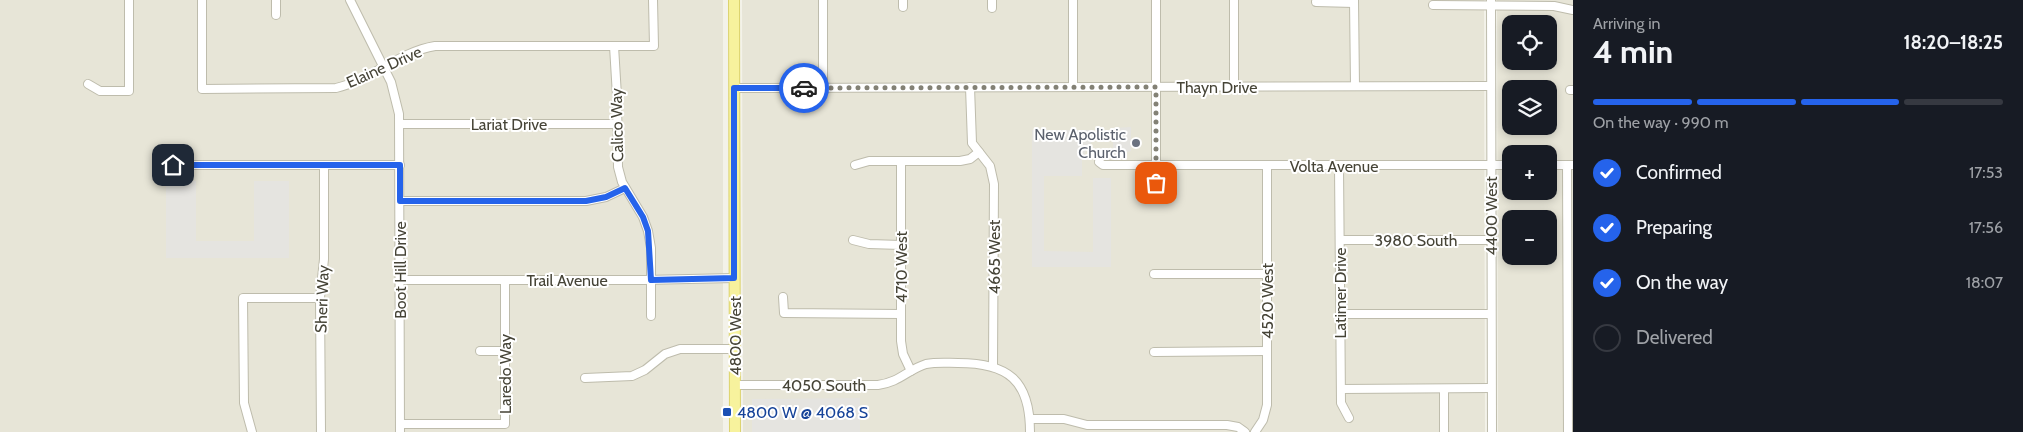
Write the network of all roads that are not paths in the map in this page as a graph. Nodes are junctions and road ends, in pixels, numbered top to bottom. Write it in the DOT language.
graph roads {
  1 [pos="129,0"];
  2 [pos="202,0"];
  3 [pos="276,0"];
  4 [pos="350,0"];
  5 [pos="654,0"];
  6 [pos="734,0"];
  7 [pos="823,0"];
  8 [pos="1073,0"];
  9 [pos="1156,0"];
  10 [pos="1234,0"];
  11 [pos="1354,1"];
  12 [pos="1316,2"];
  13 [pos="1491,3"];
  14 [pos="1433,5"];
  15 [pos="1573,10"];
  16 [pos="276,14"];
  17 [pos="614,46"];
  18 [pos="384,67"];
  19 [pos="88,84"];
  20 [pos="1355,86"];
  21 [pos="1491,86"];
  22 [pos="970,87"];
  23 [pos="1073,87"];
  24 [pos="1156,87"];
  25 [pos="1234,87"];
  26 [pos="734,88"];
  27 [pos="823,88"];
  28 [pos="400,124"];
  29 [pos="617,124"];
  30 [pos="979,152"];
  31 [pos="901,161"];
  32 [pos="1099,162"];
  33 [pos="173,165"];
  34 [pos="324,165"];
  35 [pos="400,165"];
  36 [pos="855,165"];
  37 [pos="1156,165"];
  38 [pos="1491,165"];
  39 [pos="1502,165"];
  40 [pos="1557,165"];
  41 [pos="1570,165"];
  42 [pos="1267,166"];
  43 [pos="1339,166"];
  44 [pos="625,188"];
  45 [pos="1154,195"];
  46 [pos="400,201"];
  47 [pos="853,240"];
  48 [pos="1340,240"];
  49 [pos="1491,240"];
  50 [pos="901,245"];
  51 [pos="1154,274"];
  52 [pos="1267,274"];
  53 [pos="734,278"];
  54 [pos="400,280"];
  55 [pos="505,280"];
  56 [pos="651,280"];
  57 [pos="783,297"];
  58 [pos="320,298"];
  59 [pos="901,314"];
  60 [pos="1341,314"];
  61 [pos="1491,314"];
  62 [pos="651,316"];
  63 [pos="735,349"];
  64 [pos="480,351"];
  65 [pos="1267,351"];
  66 [pos="505,352"];
  67 [pos="1154,352"];
  68 [pos="993,366"];
  69 [pos="911,371"];
  70 [pos="585,378"];
  71 [pos="735,384"];
  72 [pos="1444,388"];
  73 [pos="1492,388"];
  74 [pos="1341,389"];
  75 [pos="1570,400"];
  76 [pos="1349,418"];
  77 [pos="1030,419"];
  78 [pos="400,428"];
  79 [pos="252,432"];
  80 [pos="321,432"];
  81 [pos="735,432"];
  82 [pos="1030,432"];
  83 [pos="1245,432"];
  84 [pos="1255,432"];
  85 [pos="1444,432"];
  86 [pos="1492,432"];
  87 [pos="1568,432"];
  1 -- 19 [label="street"];
  2 -- 18 [label="street, Elaine Drive"];
  3 -- 16 [label="street"];
  4 -- 18 [label="street, Boot Hill Drive"];
  5 -- 17 [label="street, Elaine Drive"];
  6 -- 26 [label="main road, 4800 West"];
  7 -- 27 [label="street"];
  8 -- 23 [label="street"];
  9 -- 24 [label="street"];
  10 -- 25 [label="street"];
  11 -- 12 [label="street"];
  11 -- 20 [label="street"];
  13 -- 14 [label="street"];
  13 -- 15 [label="street"];
  13 -- 21 [label="street, 4400 West"];
  17 -- 18 [label="street, Elaine Drive"];
  17 -- 29 [label="street, Calico Way"];
  18 -- 28 [label="street, Boot Hill Drive"];
  20 -- 21 [label="street, Thayn Drive"];
  20 -- 25 [label="street, Thayn Drive"];
  21 -- 38 [label="street, 4400 West"];
  22 -- 23 [label="street, Thayn Drive"];
  22 -- 27 [label="street, Thayn Drive"];
  22 -- 30 [label="street, 4665 West"];
  23 -- 24 [label="street, Thayn Drive"];
  24 -- 25 [label="street, Thayn Drive"];
  24 -- 37 [label="street"];
  26 -- 27 [label="street, Thayn Drive"];
  26 -- 53 [label="main road, 4800 West"];
  28 -- 29 [label="street, Lariat Drive"];
  28 -- 35 [label="street, Boot Hill Drive"];
  29 -- 44 [label="street, Calico Way"];
  30 -- 31 [label="street"];
  30 -- 68 [label="street, 4665 West"];
  31 -- 36 [label="street"];
  31 -- 50 [label="street, 4710 West"];
  32 -- 37 [label="street, Volta Avenue"];
  33 -- 34 [label="street"];
  34 -- 35 [label="street"];
  34 -- 58 [label="street, Sheri Way"];
  35 -- 46 [label="street, Boot Hill Drive"];
  37 -- 42 [label="street, Volta Avenue"];
  37 -- 45 [label="street"];
  38 -- 39 [label="street, Volta Avenue"];
  38 -- 43 [label="street, Volta Avenue"];
  38 -- 49 [label="street, 4400 West"];
  40 -- 41 [label="street"];
  41 -- 75 [label="street"];
  42 -- 43 [label="street, Volta Avenue"];
  42 -- 52 [label="street, 4520 West"];
  43 -- 48 [label="street, Latimer Drive"];
  44 -- 46 [label="street"];
  44 -- 56 [label="street, Calico Way"];
  46 -- 54 [label="street, Boot Hill Drive"];
  47 -- 50 [label="street"];
  48 -- 49 [label="street, 3980 South"];
  48 -- 60 [label="street, Latimer Drive"];
  49 -- 61 [label="street, 4400 West"];
  50 -- 59 [label="street, 4710 West"];
  51 -- 52 [label="street"];
  52 -- 65 [label="street, 4520 West"];
  53 -- 56 [label="street, Trail Avenue"];
  53 -- 63 [label="main road, 4800 West"];
  54 -- 55 [label="street, Trail Avenue"];
  54 -- 78 [label="street, Boot Hill Drive"];
  55 -- 56 [label="street, Trail Avenue"];
  55 -- 66 [label="street, Laredo Way"];
  56 -- 62 [label="street, Calico Way"];
  57 -- 59 [label="street"];
  58 -- 79 [label="street"];
  58 -- 80 [label="street, Sheri Way"];
  59 -- 69 [label="street, 4710 West"];
  60 -- 61 [label="street"];
  60 -- 74 [label="street, Latimer Drive"];
  61 -- 73 [label="street, 4400 West"];
  63 -- 70 [label="street"];
  63 -- 71 [label="main road, 4800 West"];
  64 -- 66 [label="street"];
  65 -- 67 [label="street"];
  65 -- 84 [label="street, 4520 West"];
  66 -- 78 [label="street, Laredo Way"];
  68 -- 69 [label="street, 4050 South"];
  68 -- 77 [label="street"];
  69 -- 71 [label="street, 4050 South"];
  71 -- 81 [label="main road, 4800 West"];
  72 -- 73 [label="street"];
  72 -- 74 [label="street"];
  72 -- 85 [label="street"];
  73 -- 86 [label="street, 4400 West"];
  74 -- 76 [label="street, Latimer Drive"];
  75 -- 87 [label="street"];
  77 -- 82 [label="street"];
  77 -- 83 [label="street"];
}
